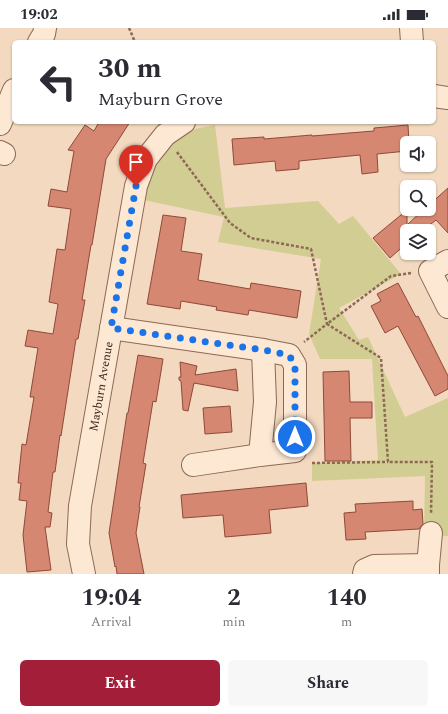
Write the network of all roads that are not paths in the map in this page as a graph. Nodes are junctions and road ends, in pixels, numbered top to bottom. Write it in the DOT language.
graph roads {
  1 [pos="45,28"];
  2 [pos="410,28"];
  3 [pos="40,40"];
  4 [pos="412,40"];
  5 [pos="12,95"];
  6 [pos="436,96"];
  7 [pos="448,98"];
  8 [pos="0,124"];
  9 [pos="181,124"];
  10 [pos="439,266"];
  11 [pos="448,307"];
  12 [pos="111,328"];
  13 [pos="263,350"];
  14 [pos="260,455"];
  15 [pos="193,465"];
  16 [pos="431,533"];
  17 [pos="428,570"];
  18 [pos="84,574"];
  19 [pos="364,574"];
  1 -- 3 [label="street"];
  2 -- 4 [label="street"];
  5 -- 8 [label="street"];
  6 -- 7 [label="street"];
  9 -- 12 [label="street, Mayburn Avenue"];
  10 -- 11 [label="street"];
  12 -- 13 [label="street"];
  12 -- 18 [label="street, Mayburn Avenue"];
  13 -- 14 [label="street"];
  13 -- 14 [label="street"];
  14 -- 15 [label="street"];
  16 -- 17 [label="street"];
  17 -- 19 [label="street"];
}
